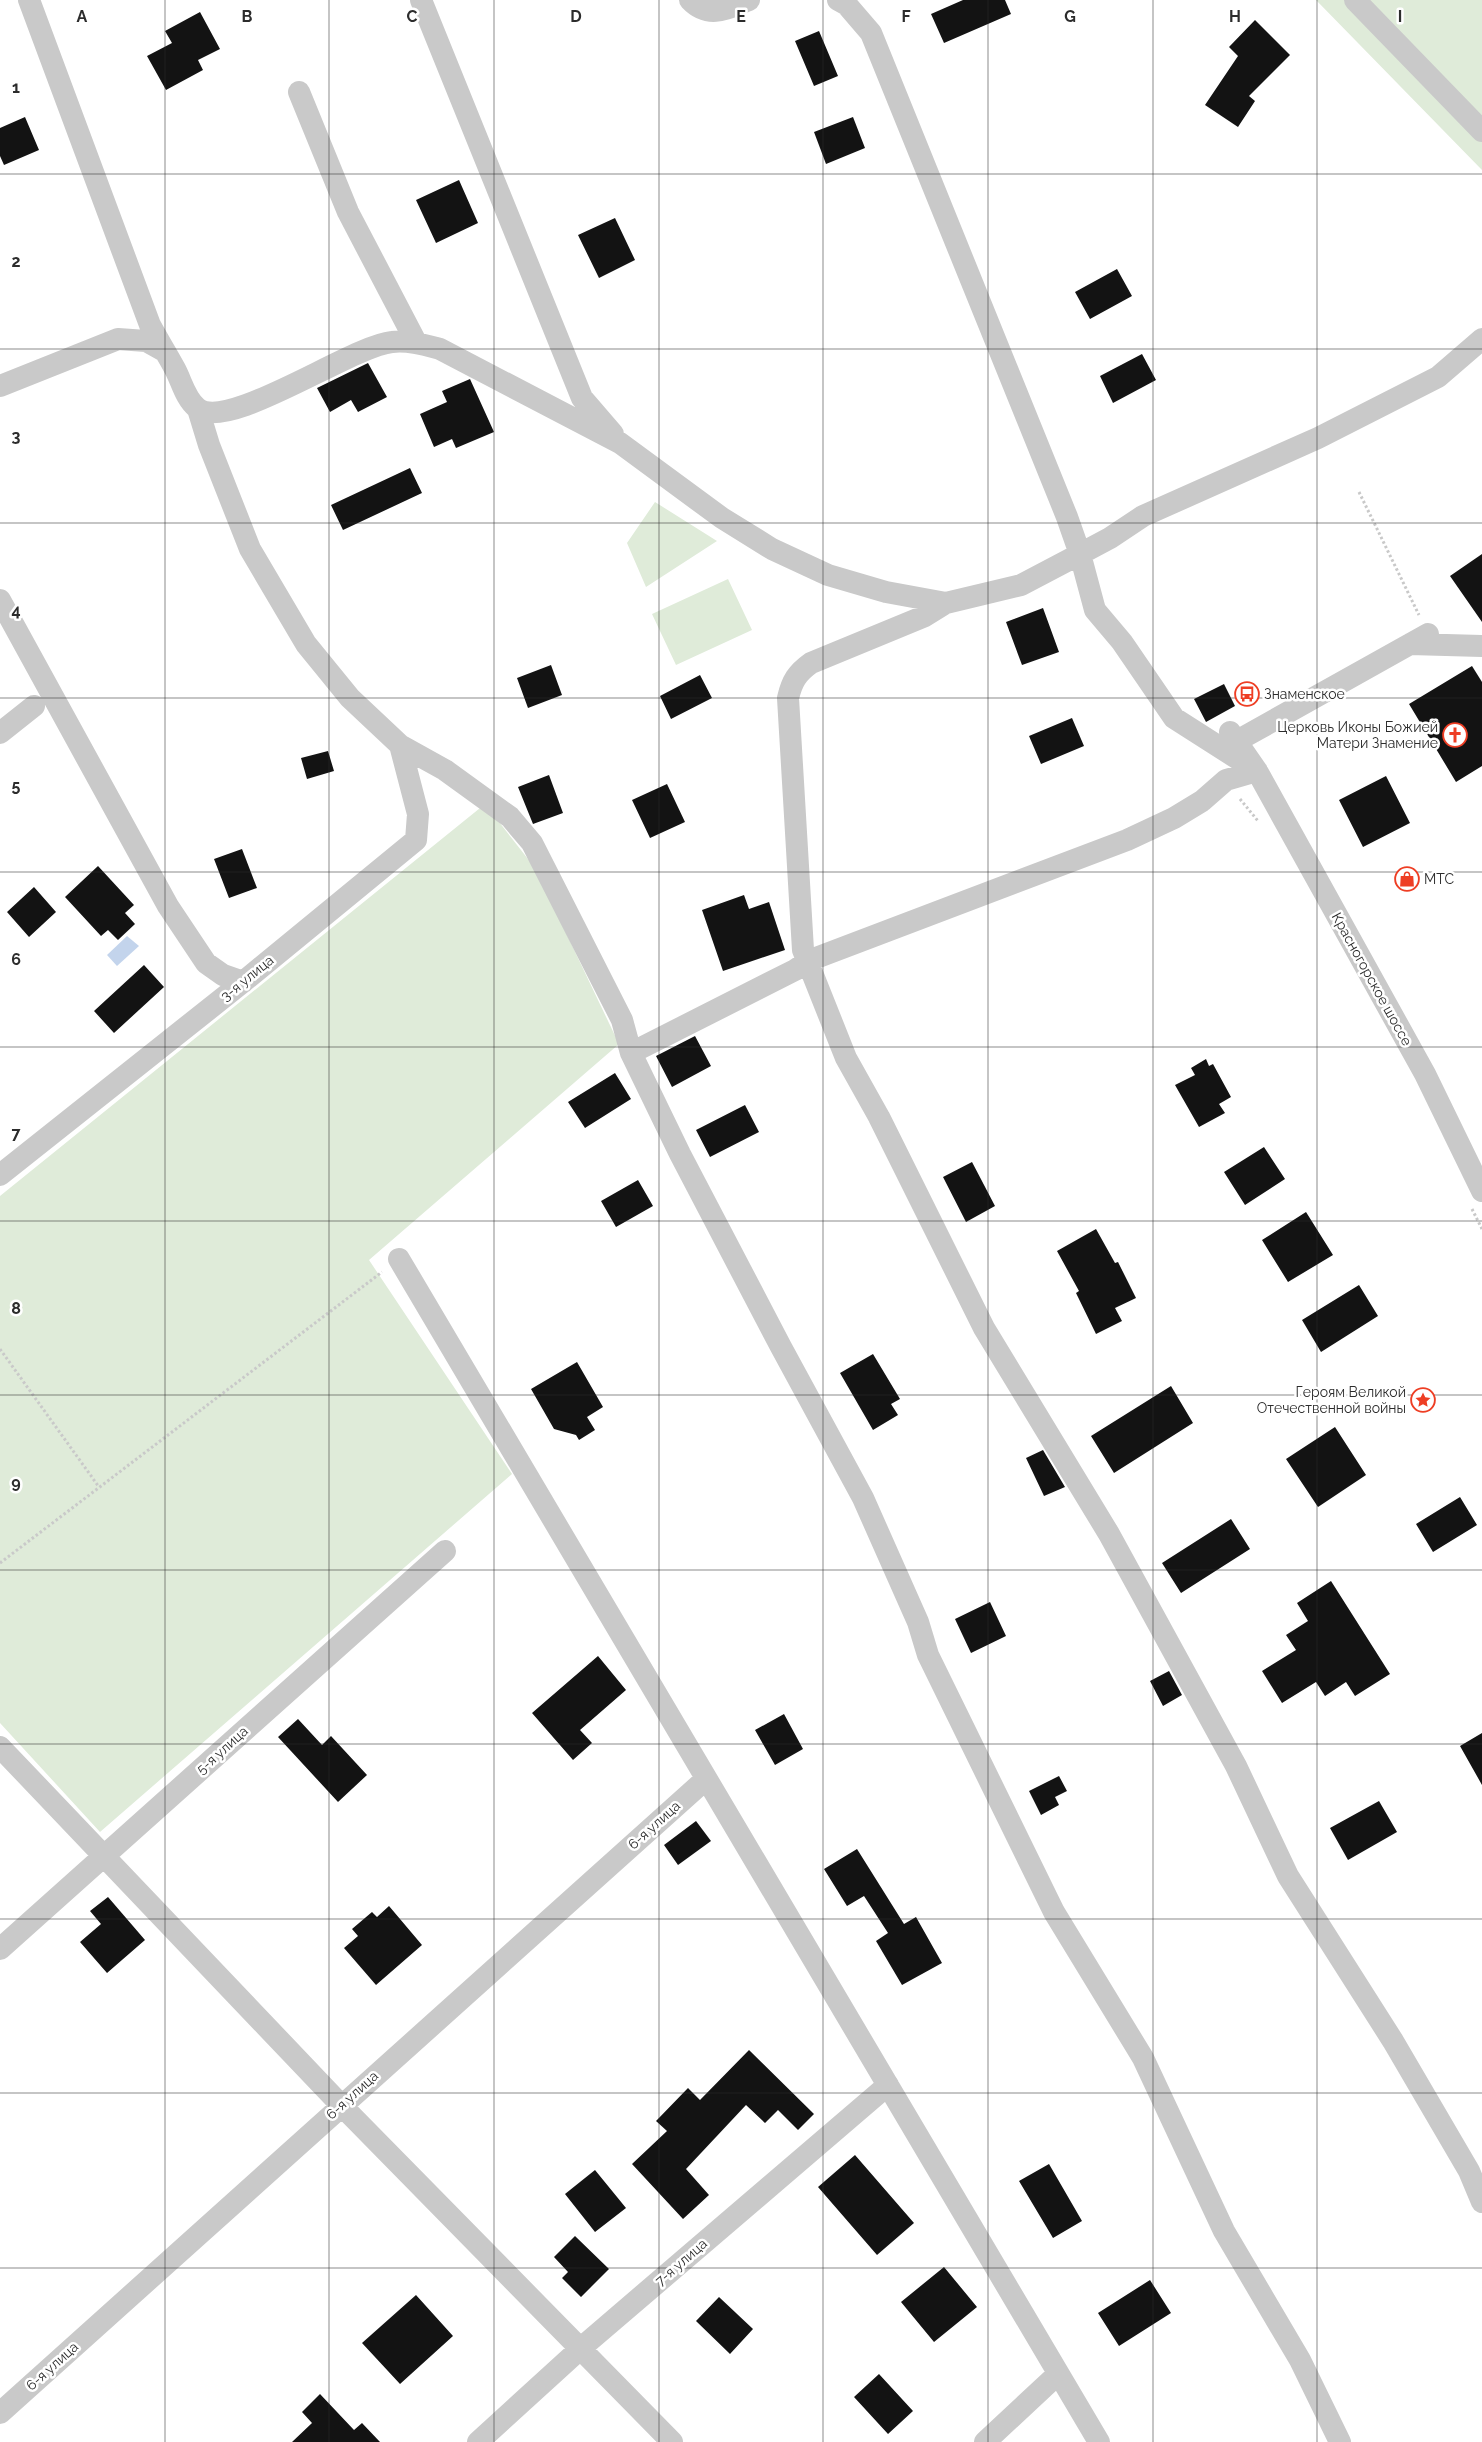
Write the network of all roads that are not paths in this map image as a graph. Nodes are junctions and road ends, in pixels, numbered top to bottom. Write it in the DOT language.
graph roads {
  1 [pos="29,0"];
  2 [pos="421,0"];
  3 [pos="690,0"];
  4 [pos="749,0"];
  5 [pos="838,0"];
  6 [pos="1355,0"];
  7 [pos="299,92"];
  8 [pos="1482,131"];
  9 [pos="1482,339"];
  10 [pos="416,342"];
  11 [pos="164,351"];
  12 [pos="0,386"];
  13 [pos="198,409"];
  14 [pos="620,443"];
  15 [pos="1080,554"];
  16 [pos="0,600"];
  17 [pos="946,603"];
  18 [pos="1482,646"];
  19 [pos="34,706"];
  20 [pos="0,733"];
  21 [pos="400,745"];
  22 [pos="1257,771"];
  23 [pos="808,961"];
  24 [pos="242,982"];
  25 [pos="631,1053"];
  26 [pos="0,1175"];
  27 [pos="1482,1191"];
  28 [pos="399,1259"];
  29 [pos="445,1551"];
  30 [pos="0,1747"];
  31 [pos="706,1779"];
  32 [pos="103,1856"];
  33 [pos="0,1949"];
  34 [pos="888,2085"];
  35 [pos="341,2105"];
  36 [pos="1482,2202"];
  37 [pos="581,2348"];
  38 [pos="1058,2374"];
  39 [pos="0,2412"];
  40 [pos="478,2442"];
  41 [pos="672,2442"];
  42 [pos="985,2442"];
  43 [pos="1099,2442"];
  44 [pos="1340,2442"];
  1 -- 11 [label="street"];
  2 -- 14 [label="street"];
  3 -- 4 [label="street"];
  5 -- 15 [label="street"];
  6 -- 8 [label="street"];
  7 -- 10 [label="street"];
  9 -- 15 [label="street"];
  10 -- 13 [label="street"];
  10 -- 14 [label="street"];
  11 -- 12 [label="street"];
  11 -- 13 [label="street"];
  13 -- 21 [label="street"];
  14 -- 17 [label="street"];
  15 -- 17 [label="street"];
  15 -- 22 [label="street"];
  16 -- 24 [label="street"];
  17 -- 23 [label="street"];
  18 -- 22 [label="street, Красногорское шоссе"];
  19 -- 20 [label="street"];
  21 -- 24 [label="street, 3-я улица"];
  21 -- 25 [label="street"];
  22 -- 23 [label="street"];
  22 -- 27 [label="street, Красногорское шоссе"];
  23 -- 25 [label="street"];
  23 -- 36 [label="street"];
  24 -- 26 [label="street, 3-я улица"];
  25 -- 44 [label="street"];
  28 -- 31 [label="street"];
  29 -- 32 [label="street, 5-я улица"];
  30 -- 32 [label="street"];
  31 -- 34 [label="street"];
  31 -- 35 [label="street, 6-я улица"];
  32 -- 33 [label="street, 5-я улица"];
  32 -- 35 [label="street"];
  34 -- 37 [label="street, 7-я улица"];
  34 -- 38 [label="street"];
  35 -- 37 [label="street"];
  35 -- 39 [label="street, 6-я улица"];
  37 -- 40 [label="street, 7-я улица"];
  37 -- 41 [label="street"];
  38 -- 42 [label="street"];
  38 -- 43 [label="street"];
}
